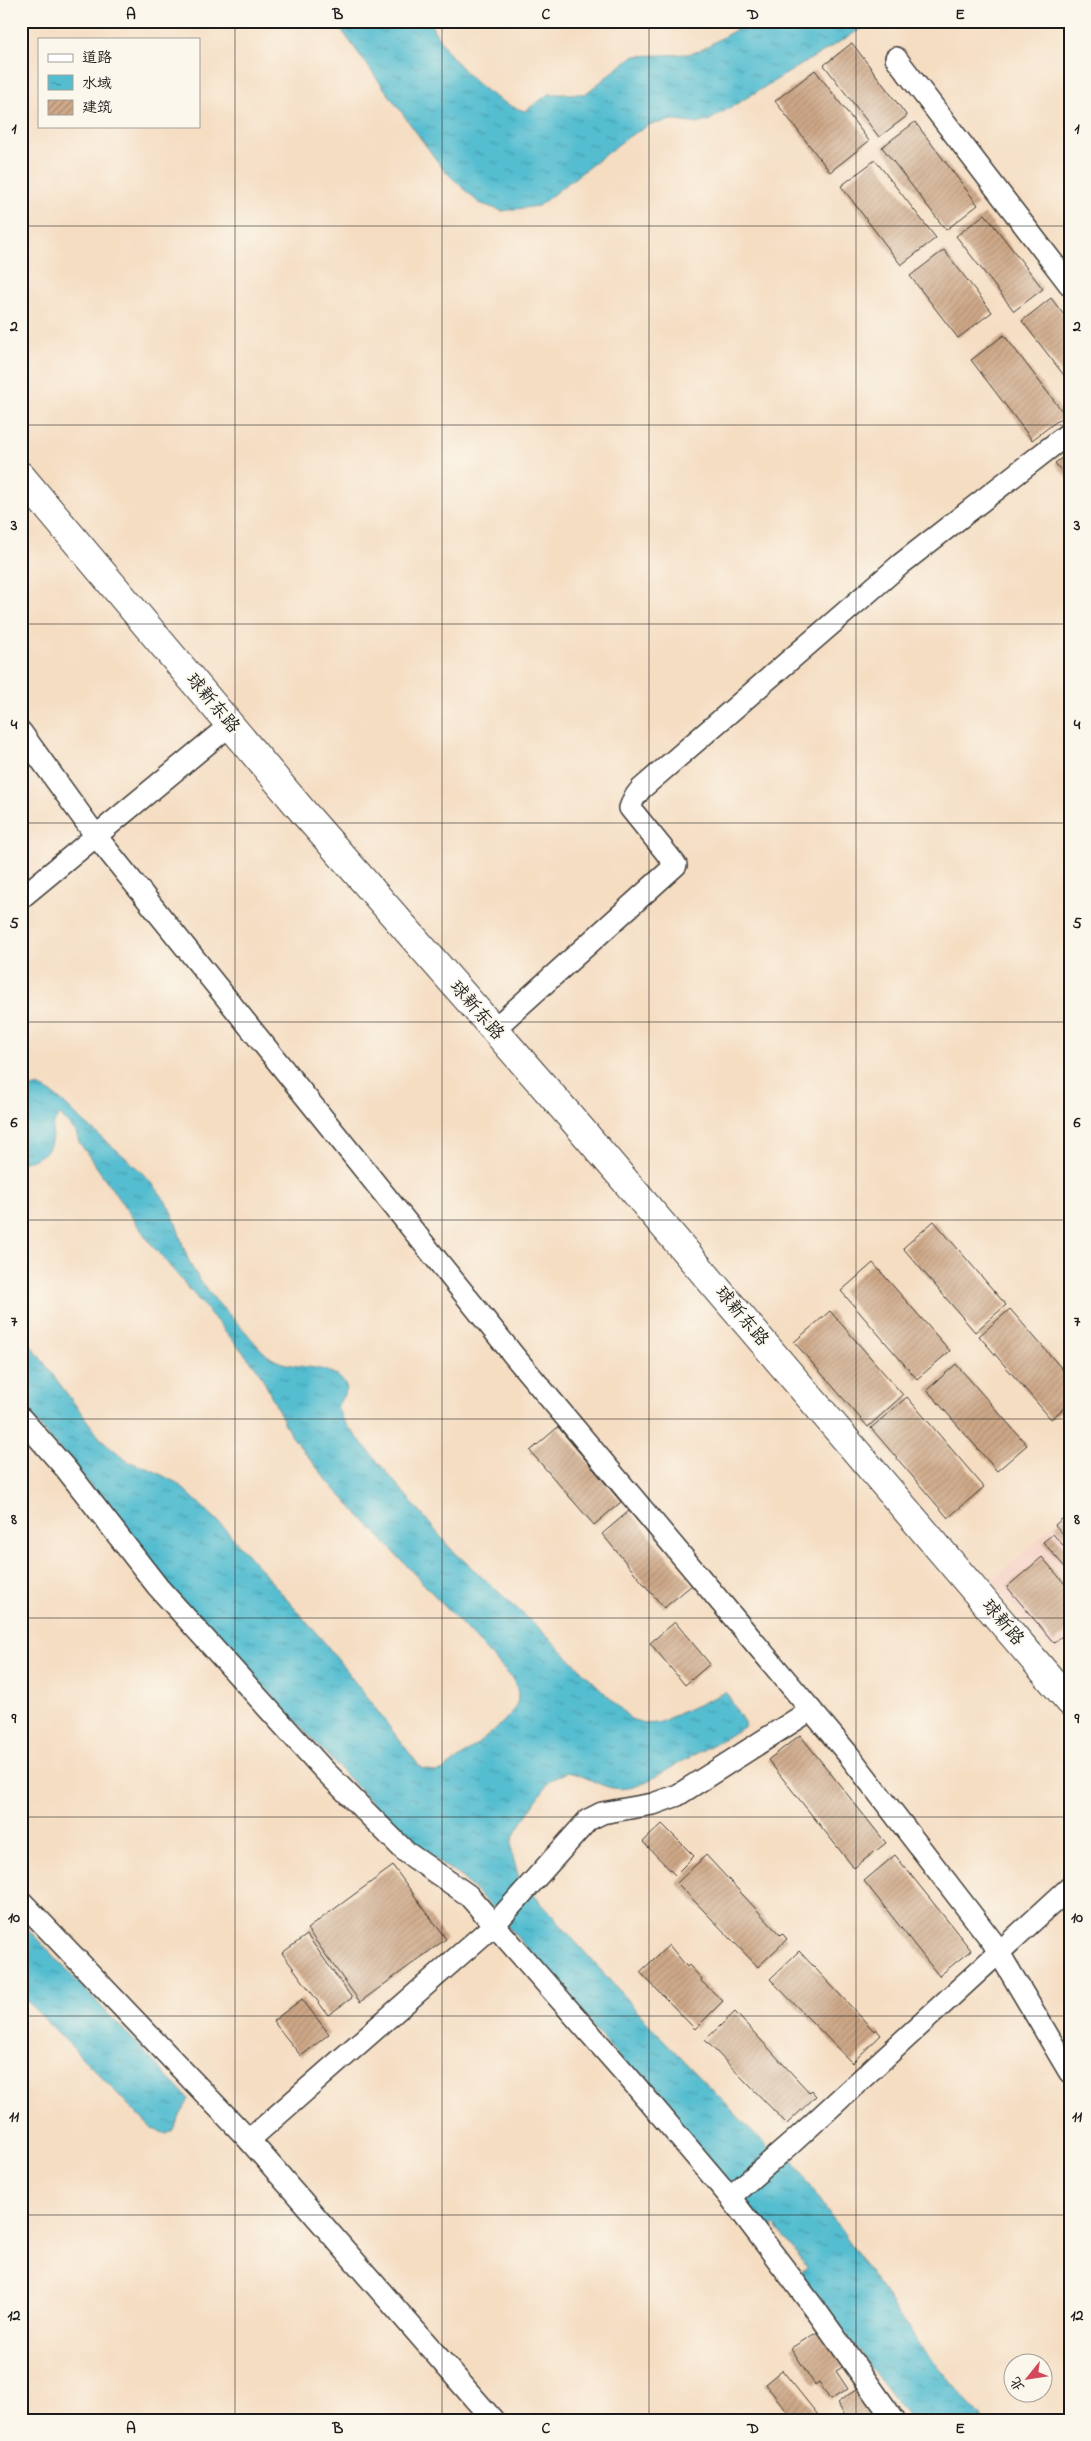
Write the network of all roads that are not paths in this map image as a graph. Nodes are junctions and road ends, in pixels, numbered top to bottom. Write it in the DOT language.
graph roads {
  1 [pos="896,58"];
  2 [pos="1070,285"];
  3 [pos="1070,432"];
  4 [pos="21,476"];
  5 [pos="230,725"];
  6 [pos="21,732"];
  7 [pos="96,836"];
  8 [pos="21,898"];
  9 [pos="493,1030"];
  10 [pos="21,1418"];
  11 [pos="934,1543"];
  12 [pos="1070,1702"];
  13 [pos="811,1710"];
  14 [pos="1070,1887"];
  15 [pos="21,1901"];
  16 [pos="496,1922"];
  17 [pos="999,1952"];
  18 [pos="1070,2073"];
  19 [pos="249,2140"];
  20 [pos="732,2195"];
  21 [pos="493,2420"];
  22 [pos="894,2420"];
  1 -- 2 [label="street"];
  3 -- 9 [label="street"];
  4 -- 5 [label="street, 球新东路"];
  5 -- 7 [label="street"];
  5 -- 9 [label="street, 球新东路"];
  6 -- 7 [label="street"];
  7 -- 8 [label="street"];
  7 -- 13 [label="street"];
  9 -- 11 [label="street, 球新东路"];
  10 -- 16 [label="street"];
  11 -- 12 [label="street, 球新路"];
  13 -- 16 [label="street"];
  13 -- 17 [label="street"];
  14 -- 17 [label="street"];
  15 -- 19 [label="street"];
  16 -- 19 [label="street"];
  16 -- 20 [label="street"];
  17 -- 18 [label="street"];
  17 -- 20 [label="street"];
  19 -- 21 [label="street"];
  20 -- 22 [label="street"];
}
